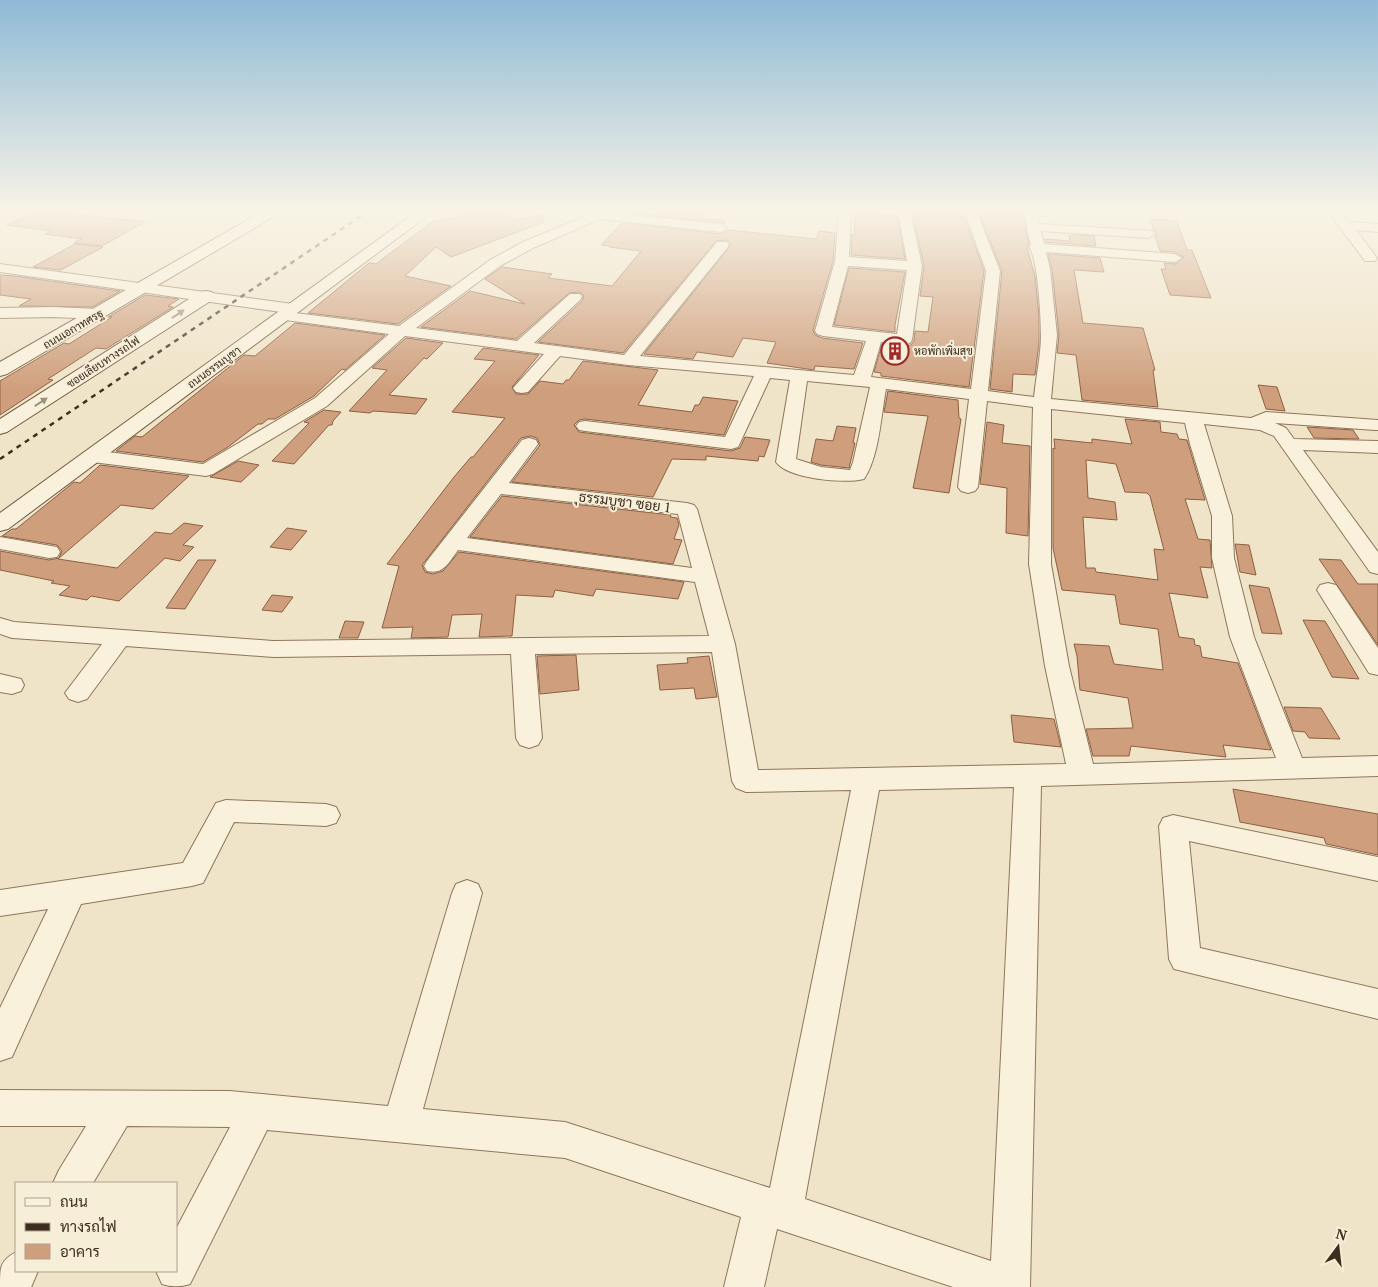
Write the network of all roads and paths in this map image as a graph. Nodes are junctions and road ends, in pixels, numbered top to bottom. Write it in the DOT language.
graph roads {
  1 [pos="16,270"];
  2 [pos="161,270"];
  3 [pos="165,270"];
  4 [pos="346,270"];
  5 [pos="485,270"];
  6 [pos="702,270"];
  7 [pos="840,270"];
  8 [pos="914,270"];
  9 [pos="993,270"];
  10 [pos="1043,270"];
  11 [pos="136,286"];
  12 [pos="206,296"];
  13 [pos="575,296"];
  14 [pos="288,312"];
  15 [pos="0,314"];
  16 [pos="98,314"];
  17 [pos="401,332"];
  18 [pos="874,337"];
  19 [pos="522,346"];
  20 [pos="557,350"];
  21 [pos="628,360"];
  22 [pos="0,370"];
  23 [pos="764,372"];
  24 [pos="799,375"];
  25 [pos="861,381"];
  26 [pos="879,383"];
  27 [pos="522,388"];
  28 [pos="979,394"];
  29 [pos="1042,403"];
  30 [pos="1193,417"];
  31 [pos="1259,424"];
  32 [pos="1375,425"];
  33 [pos="584,426"];
  34 [pos="0,428"];
  35 [pos="529,444"];
  36 [pos="1290,444"];
  37 [pos="1378,447"];
  38 [pos="92,456"];
  39 [pos="495,487"];
  40 [pos="968,487"];
  41 [pos="0,524"];
  42 [pos="453,543"];
  43 [pos="0,544"];
  44 [pos="49,552"];
  45 [pos="435,566"];
  46 [pos="1378,567"];
  47 [pos="704,576"];
  48 [pos="1328,590"];
  49 [pos="0,626"];
  50 [pos="120,638"];
  51 [pos="723,644"];
  52 [pos="522,646"];
  53 [pos="1378,667"];
  54 [pos="78,693"];
  55 [pos="528,738"];
  56 [pos="1378,766"];
  57 [pos="1293,768"];
  58 [pos="1028,775"];
  59 [pos="1082,775"];
  60 [pos="866,780"];
  61 [pos="326,814"];
  62 [pos="1378,869"];
  63 [pos="71,892"];
  64 [pos="467,893"];
  65 [pos="0,903"];
  66 [pos="1378,1004"];
  67 [pos="0,1045"];
  68 [pos="0,1108"];
  69 [pos="117,1109"];
  70 [pos="258,1111"];
  71 [pos="401,1124"];
  72 [pos="73,1182"];
  73 [pos="774,1209"];
  74 [pos="178,1267"];
  75 [pos="17,1272"];
  76 [pos="176,1272"];
  77 [pos="995,1285"];
  78 [pos="8,1287"];
  79 [pos="168,1287"];
  80 [pos="744,1287"];
  1 -- 11 [label="street"];
  2 -- 11 [label="main road"];
  3 -- 11 [label="main road, ถนนเอกาทศรฐ"];
  4 -- 14 [label="main road, ถนนธรรมบูชา"];
  5 -- 17 [label="street"];
  6 -- 21 [label="street"];
  7 -- 18 [label="street"];
  8 -- 18 [label="street"];
  9 -- 28 [label="street"];
  10 -- 29 [label="street"];
  11 -- 12 [label="street"];
  11 -- 16 [label="main road, ถนนเอกาทศรฐ"];
  12 -- 14 [label="street"];
  34 -- 12 [label="main road, ซอยเลียบทางรถไฟ, one-way"];
  13 -- 19 [label="street"];
  14 -- 17 [label="street"];
  14 -- 38 [label="main road, ถนนธรรมบูชา"];
  15 -- 16 [label="street"];
  16 -- 22 [label="main road, ถนนเอกาทศรฐ"];
  17 -- 19 [label="street"];
  17 -- 38 [label="street"];
  18 -- 25 [label="street"];
  19 -- 20 [label="street"];
  20 -- 21 [label="street"];
  20 -- 27 [label="street"];
  21 -- 23 [label="street"];
  23 -- 24 [label="street"];
  23 -- 33 [label="street"];
  24 -- 25 [label="street"];
  24 -- 26 [label="street"];
  25 -- 26 [label="street"];
  26 -- 28 [label="street"];
  28 -- 29 [label="street"];
  28 -- 40 [label="street"];
  29 -- 30 [label="street"];
  29 -- 59 [label="street"];
  30 -- 31 [label="street"];
  30 -- 57 [label="street"];
  31 -- 32 [label="street"];
  31 -- 36 [label="street"];
  35 -- 39 [label="street"];
  36 -- 37 [label="street"];
  36 -- 46 [label="street"];
  38 -- 41 [label="main road, ถนนธรรมบูชา"];
  39 -- 42 [label="street"];
  39 -- 47 [label="street, ุธรรมบูชา ซอย 1"];
  42 -- 45 [label="street"];
  42 -- 47 [label="street"];
  43 -- 44 [label="street"];
  47 -- 51 [label="street, ุธรรมบูชา ซอย 1"];
  48 -- 53 [label="street"];
  49 -- 50 [label="street"];
  50 -- 52 [label="street"];
  50 -- 54 [label="street"];
  51 -- 52 [label="street"];
  51 -- 60 [label="street, ุธรรมบูชา ซอย 1"];
  52 -- 55 [label="street"];
  56 -- 57 [label="street"];
  57 -- 59 [label="street"];
  58 -- 59 [label="street"];
  58 -- 60 [label="street"];
  58 -- 77 [label="street"];
  60 -- 73 [label="street"];
  61 -- 63 [label="street"];
  62 -- 66 [label="street"];
  63 -- 65 [label="street"];
  63 -- 67 [label="street"];
  64 -- 71 [label="street"];
  68 -- 69 [label="street"];
  69 -- 70 [label="street"];
  69 -- 72 [label="street"];
  70 -- 71 [label="street"];
  70 -- 74 [label="street"];
  71 -- 73 [label="street"];
  73 -- 77 [label="street"];
  73 -- 80 [label="street"];
  75 -- 78 [label="street"];
  76 -- 79 [label="street"];
}
